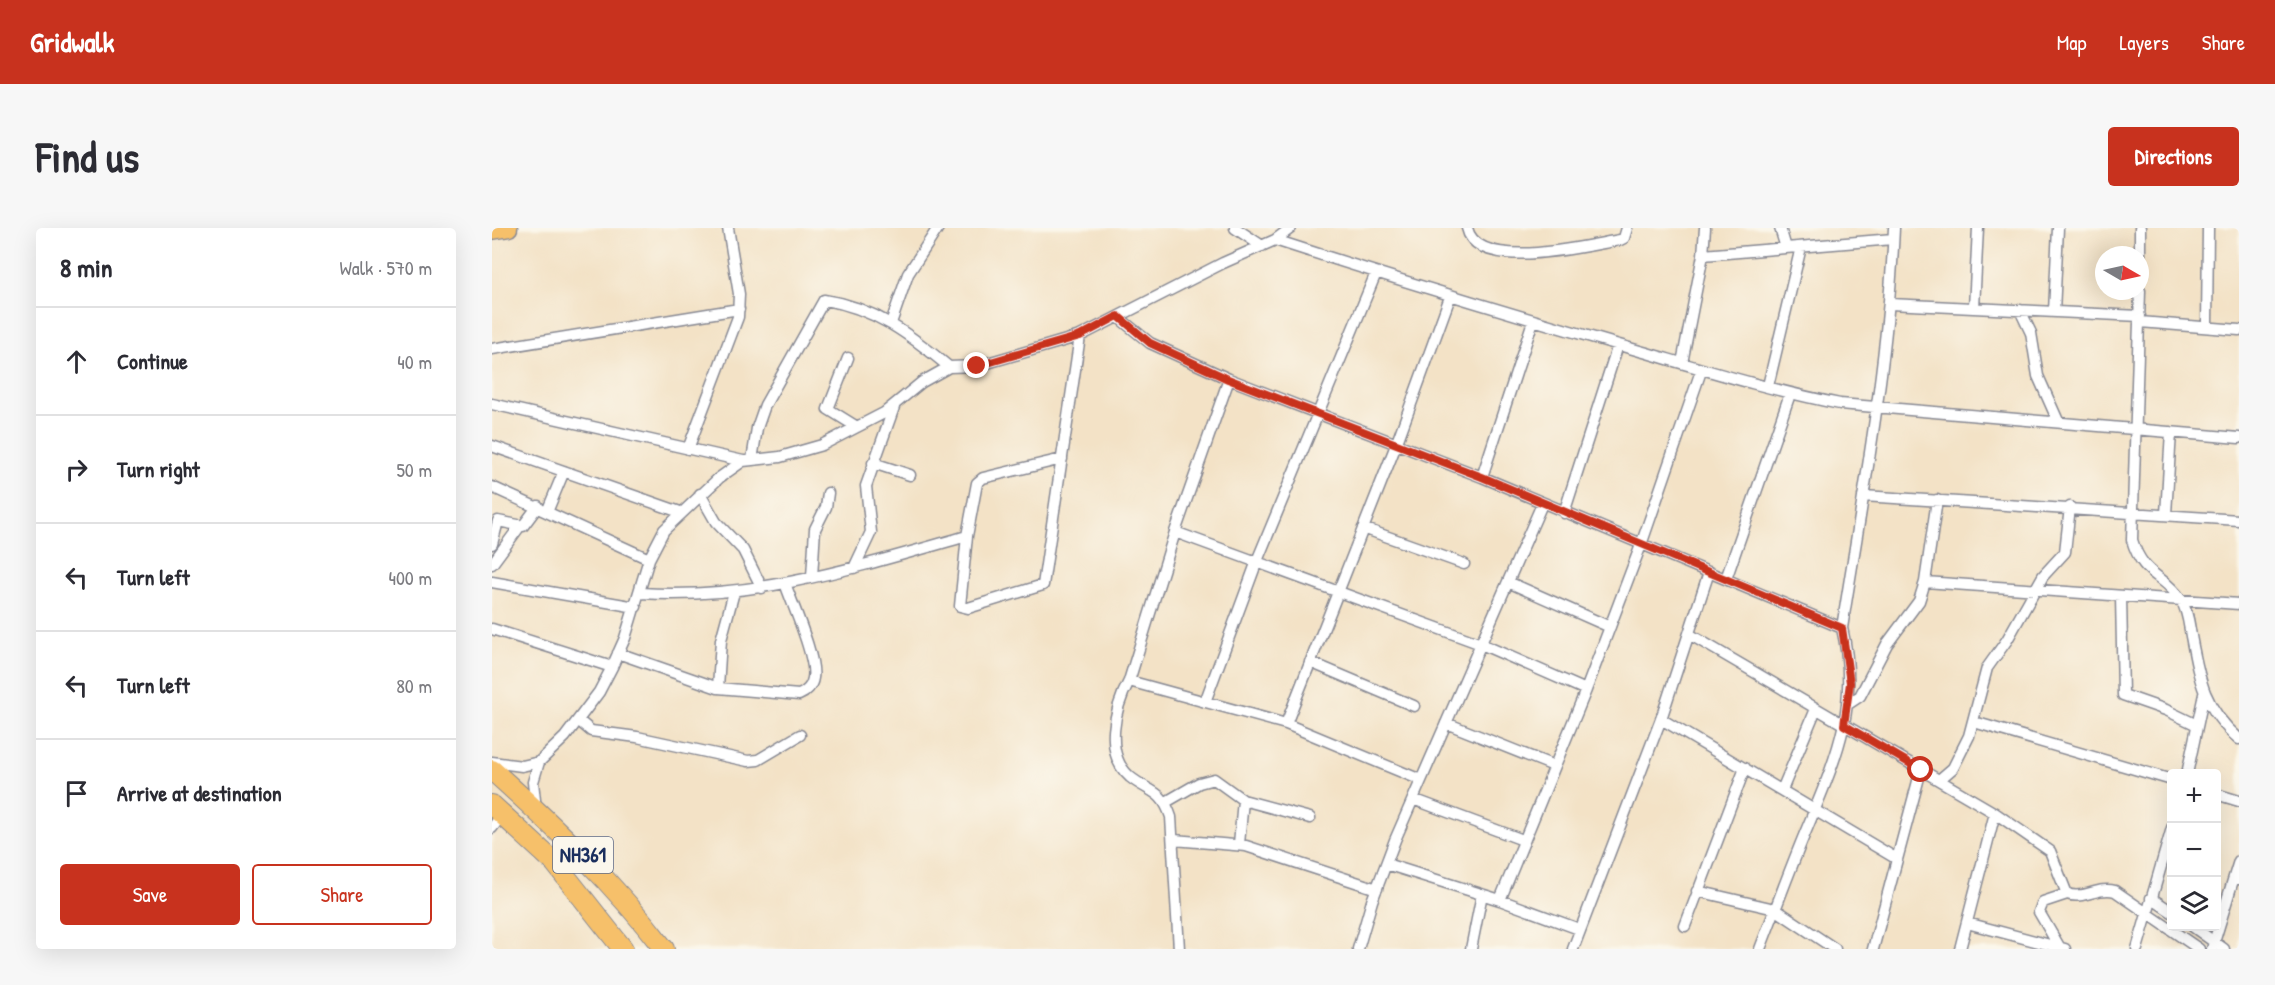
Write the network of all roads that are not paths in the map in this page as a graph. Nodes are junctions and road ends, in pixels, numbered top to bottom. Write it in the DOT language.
graph roads {
  1 [pos="509,228"];
  2 [pos="728,228"];
  3 [pos="938,228"];
  4 [pos="1235,228"];
  5 [pos="1290,228"];
  6 [pos="1467,228"];
  7 [pos="1627,228"];
  8 [pos="1705,228"];
  9 [pos="1780,228"];
  10 [pos="1978,228"];
  11 [pos="2058,228"];
  12 [pos="2140,228"];
  13 [pos="2208,228"];
  14 [pos="492,231"];
  15 [pos="1894,234"];
  16 [pos="1275,240"];
  17 [pos="1262,246"];
  18 [pos="2140,246"];
  19 [pos="1801,247"];
  20 [pos="1786,248"];
  21 [pos="1703,255"];
  22 [pos="1376,273"];
  23 [pos="1450,297"];
  24 [pos="2140,300"];
  25 [pos="1890,304"];
  26 [pos="1974,308"];
  27 [pos="739,309"];
  28 [pos="2020,310"];
  29 [pos="2054,312"];
  30 [pos="1118,316"];
  31 [pos="2140,319"];
  32 [pos="1533,321"];
  33 [pos="891,323"];
  34 [pos="2207,327"];
  35 [pos="2239,330"];
  36 [pos="1080,336"];
  37 [pos="1618,345"];
  38 [pos="492,349"];
  39 [pos="848,358"];
  40 [pos="1682,363"];
  41 [pos="949,367"];
  42 [pos="1701,371"];
  43 [pos="1228,379"];
  44 [pos="1768,386"];
  45 [pos="1790,394"];
  46 [pos="492,404"];
  47 [pos="895,404"];
  48 [pos="1878,407"];
  49 [pos="1318,414"];
  50 [pos="2058,421"];
  51 [pos="857,428"];
  52 [pos="2135,428"];
  53 [pos="2171,432"];
  54 [pos="2239,438"];
  55 [pos="492,446"];
  56 [pos="1396,446"];
  57 [pos="688,449"];
  58 [pos="1062,459"];
  59 [pos="748,460"];
  60 [pos="873,463"];
  61 [pos="564,471"];
  62 [pos="910,475"];
  63 [pos="1482,477"];
  64 [pos="492,487"];
  65 [pos="828,493"];
  66 [pos="700,494"];
  67 [pos="1863,496"];
  68 [pos="1937,500"];
  69 [pos="1542,504"];
  70 [pos="2070,507"];
  71 [pos="542,509"];
  72 [pos="2132,511"];
  73 [pos="680,512"];
  74 [pos="1564,513"];
  75 [pos="2166,514"];
  76 [pos="2239,520"];
  77 [pos="520,526"];
  78 [pos="1363,528"];
  79 [pos="1175,532"];
  80 [pos="967,536"];
  81 [pos="492,544"];
  82 [pos="1641,545"];
  83 [pos="650,560"];
  84 [pos="1257,561"];
  85 [pos="492,564"];
  86 [pos="1464,564"];
  87 [pos="854,568"];
  88 [pos="1709,572"];
  89 [pos="812,577"];
  90 [pos="1726,579"];
  91 [pos="492,582"];
  92 [pos="1508,582"];
  93 [pos="1925,582"];
  94 [pos="785,583"];
  95 [pos="762,588"];
  96 [pos="2037,590"];
  97 [pos="1338,591"];
  98 [pos="734,592"];
  99 [pos="640,593"];
  100 [pos="2121,597"];
  101 [pos="2181,601"];
  102 [pos="2239,604"];
  103 [pos="636,607"];
  104 [pos="1610,627"];
  105 [pos="1842,628"];
  106 [pos="492,629"];
  107 [pos="1689,634"];
  108 [pos="1481,644"];
  109 [pos="618,653"];
  110 [pos="1310,662"];
  111 [pos="612,667"];
  112 [pos="1129,681"];
  113 [pos="718,688"];
  114 [pos="1586,690"];
  115 [pos="2204,694"];
  116 [pos="1205,702"];
  117 [pos="1848,704"];
  118 [pos="1414,706"];
  119 [pos="1816,709"];
  120 [pos="1661,719"];
  121 [pos="578,720"];
  122 [pos="1974,722"];
  123 [pos="1446,723"];
  124 [pos="1286,724"];
  125 [pos="1844,725"];
  126 [pos="2197,725"];
  127 [pos="800,735"];
  128 [pos="2239,739"];
  129 [pos="492,762"];
  130 [pos="539,762"];
  131 [pos="1554,766"];
  132 [pos="1745,768"];
  133 [pos="2188,769"];
  134 [pos="492,770"];
  135 [pos="1921,770"];
  136 [pos="2167,779"];
  137 [pos="1421,780"];
  138 [pos="1939,780"];
  139 [pos="1782,790"];
  140 [pos="2221,795"];
  141 [pos="1243,800"];
  142 [pos="1413,800"];
  143 [pos="2239,801"];
  144 [pos="1166,802"];
  145 [pos="536,810"];
  146 [pos="1816,810"];
  147 [pos="1995,813"];
  148 [pos="495,816"];
  149 [pos="1310,818"];
  150 [pos="1174,840"];
  151 [pos="1523,840"];
  152 [pos="1239,844"];
  153 [pos="2167,845"];
  154 [pos="1897,859"];
  155 [pos="2239,861"];
  156 [pos="1386,864"];
  157 [pos="2237,878"];
  158 [pos="1377,889"];
  159 [pos="1697,891"];
  160 [pos="1482,894"];
  161 [pos="2067,894"];
  162 [pos="2151,898"];
  163 [pos="1500,900"];
  164 [pos="1775,909"];
  165 [pos="2167,909"];
  166 [pos="2147,914"];
  167 [pos="1967,922"];
  168 [pos="1685,926"];
  169 [pos="1579,929"];
  170 [pos="2197,931"];
  171 [pos="2213,945"];
  172 [pos="2063,948"];
  173 [pos="623,949"];
  174 [pos="664,949"];
  175 [pos="1179,949"];
  176 [pos="1358,949"];
  177 [pos="1471,949"];
  178 [pos="1573,949"];
  179 [pos="1760,949"];
  180 [pos="1835,949"];
  181 [pos="1873,949"];
  182 [pos="1960,949"];
  183 [pos="2137,949"];
  184 [pos="2199,949"];
  185 [pos="2224,949"];
  1 -- 14 [label="main road"];
  2 -- 27 [label="street"];
  3 -- 33 [label="street"];
  4 -- 17 [label="street"];
  5 -- 16 [label="street"];
  6 -- 7 [label="street"];
  8 -- 21 [label="street"];
  9 -- 20 [label="street"];
  10 -- 26 [label="street"];
  11 -- 29 [label="street"];
  12 -- 18 [label="street"];
  13 -- 34 [label="street"];
  15 -- 19 [label="street"];
  15 -- 25 [label="street"];
  16 -- 17 [label="street"];
  16 -- 22 [label="street"];
  17 -- 30 [label="street"];
  19 -- 20 [label="street"];
  19 -- 44 [label="street"];
  20 -- 21 [label="street"];
  21 -- 40 [label="street"];
  22 -- 23 [label="street"];
  22 -- 49 [label="street"];
  23 -- 32 [label="street"];
  23 -- 56 [label="street"];
  24 -- 31 [label="street"];
  25 -- 26 [label="street"];
  25 -- 48 [label="street"];
  26 -- 28 [label="street"];
  27 -- 38 [label="street"];
  27 -- 57 [label="street"];
  28 -- 29 [label="street"];
  28 -- 50 [label="street"];
  29 -- 31 [label="street"];
  30 -- 36 [label="street"];
  30 -- 43 [label="street"];
  31 -- 34 [label="street"];
  31 -- 52 [label="street"];
  32 -- 37 [label="street"];
  32 -- 63 [label="street"];
  33 -- 41 [label="street"];
  33 -- 59 [label="street"];
  34 -- 35 [label="street"];
  36 -- 41 [label="street"];
  36 -- 58 [label="street"];
  37 -- 40 [label="street"];
  37 -- 74 [label="street"];
  39 -- 51 [label="street"];
  40 -- 42 [label="street"];
  41 -- 47 [label="street"];
  42 -- 44 [label="street"];
  42 -- 82 [label="street"];
  43 -- 49 [label="street"];
  43 -- 79 [label="street"];
  44 -- 45 [label="street"];
  45 -- 48 [label="street"];
  45 -- 90 [label="street"];
  46 -- 57 [label="street"];
  47 -- 51 [label="street"];
  47 -- 60 [label="street"];
  48 -- 50 [label="street"];
  48 -- 67 [label="street"];
  49 -- 56 [label="street"];
  49 -- 84 [label="street"];
  50 -- 52 [label="street"];
  51 -- 59 [label="street"];
  52 -- 53 [label="street"];
  52 -- 72 [label="street"];
  53 -- 54 [label="street"];
  53 -- 75 [label="street"];
  55 -- 61 [label="street"];
  56 -- 63 [label="street"];
  56 -- 78 [label="street"];
  57 -- 59 [label="street"];
  58 -- 80 [label="street"];
  58 -- 80 [label="street"];
  59 -- 66 [label="street"];
  60 -- 62 [label="street"];
  60 -- 87 [label="street"];
  61 -- 71 [label="street"];
  61 -- 73 [label="street"];
  63 -- 69 [label="street"];
  64 -- 71 [label="street"];
  65 -- 89 [label="street"];
  66 -- 73 [label="street"];
  66 -- 95 [label="street"];
  67 -- 68 [label="street"];
  67 -- 105 [label="street"];
  68 -- 70 [label="street"];
  68 -- 93 [label="street"];
  69 -- 74 [label="street"];
  69 -- 92 [label="street"];
  70 -- 72 [label="street"];
  70 -- 96 [label="street"];
  71 -- 77 [label="street"];
  71 -- 83 [label="street"];
  72 -- 75 [label="street"];
  72 -- 101 [label="street"];
  73 -- 83 [label="street"];
  74 -- 82 [label="street"];
  75 -- 76 [label="street"];
  77 -- 81 [label="street"];
  77 -- 85 [label="street"];
  78 -- 86 [label="street"];
  78 -- 97 [label="street"];
  79 -- 84 [label="street"];
  79 -- 112 [label="street"];
  80 -- 87 [label="street"];
  82 -- 88 [label="street"];
  82 -- 104 [label="street"];
  83 -- 99 [label="street"];
  84 -- 97 [label="street"];
  84 -- 116 [label="street"];
  87 -- 89 [label="street"];
  88 -- 90 [label="street"];
  88 -- 107 [label="street"];
  89 -- 94 [label="street"];
  90 -- 105 [label="street"];
  91 -- 103 [label="street"];
  92 -- 104 [label="street"];
  92 -- 108 [label="street"];
  93 -- 96 [label="street"];
  93 -- 117 [label="street"];
  94 -- 95 [label="street"];
  94 -- 113 [label="street"];
  95 -- 98 [label="street"];
  96 -- 100 [label="street"];
  96 -- 122 [label="street"];
  97 -- 108 [label="street"];
  97 -- 110 [label="street"];
  98 -- 99 [label="street"];
  98 -- 113 [label="street"];
  99 -- 103 [label="street"];
  100 -- 101 [label="street"];
  100 -- 126 [label="street"];
  101 -- 102 [label="street"];
  101 -- 115 [label="street"];
  103 -- 109 [label="street"];
  104 -- 114 [label="street"];
  105 -- 117 [label="street"];
  106 -- 111 [label="street"];
  107 -- 119 [label="street"];
  107 -- 120 [label="street"];
  108 -- 114 [label="street"];
  108 -- 123 [label="street"];
  109 -- 111 [label="street"];
  109 -- 113 [label="street"];
  110 -- 118 [label="street"];
  110 -- 124 [label="street"];
  111 -- 121 [label="street"];
  112 -- 116 [label="street"];
  112 -- 144 [label="street"];
  114 -- 131 [label="street"];
  115 -- 126 [label="street"];
  115 -- 128 [label="street"];
  116 -- 124 [label="street"];
  117 -- 125 [label="street"];
  119 -- 125 [label="street"];
  119 -- 139 [label="street"];
  120 -- 132 [label="street"];
  120 -- 169 [label="street"];
  121 -- 127 [label="street"];
  121 -- 130 [label="street"];
  122 -- 136 [label="street"];
  122 -- 138 [label="street"];
  123 -- 131 [label="street"];
  123 -- 137 [label="street"];
  124 -- 137 [label="street"];
  125 -- 135 [label="street"];
  125 -- 146 [label="street"];
  126 -- 133 [label="street"];
  129 -- 130 [label="street"];
  130 -- 145 [label="street"];
  131 -- 151 [label="street"];
  132 -- 139 [label="street"];
  132 -- 159 [label="street"];
  134 -- 145 [label="highway, NH361"];
  135 -- 138 [label="street"];
  135 -- 154 [label="street"];
  137 -- 142 [label="street"];
  138 -- 147 [label="street"];
  139 -- 146 [label="street"];
  140 -- 143 [label="street"];
  141 -- 144 [label="street"];
  141 -- 149 [label="street"];
  141 -- 152 [label="street"];
  142 -- 151 [label="street"];
  142 -- 156 [label="street"];
  144 -- 150 [label="street"];
  145 -- 174 [label="highway, NH361"];
  146 -- 154 [label="street"];
  146 -- 164 [label="street"];
  147 -- 161 [label="street"];
  147 -- 167 [label="street"];
  148 -- 173 [label="highway, NH361"];
  150 -- 152 [label="street"];
  150 -- 175 [label="street"];
  151 -- 163 [label="street"];
  152 -- 158 [label="street"];
  153 -- 162 [label="street"];
  154 -- 181 [label="street"];
  155 -- 157 [label="street"];
  156 -- 158 [label="street"];
  156 -- 160 [label="street"];
  157 -- 171 [label="street"];
  158 -- 176 [label="street"];
  159 -- 164 [label="street"];
  159 -- 168 [label="street"];
  160 -- 163 [label="street"];
  160 -- 177 [label="street"];
  161 -- 166 [label="street"];
  161 -- 172 [label="street"];
  162 -- 165 [label="street"];
  162 -- 166 [label="street"];
  163 -- 169 [label="street"];
  164 -- 179 [label="street"];
  164 -- 180 [label="street"];
  166 -- 183 [label="street"];
  166 -- 184 [label="street"];
  167 -- 172 [label="street"];
  167 -- 182 [label="street"];
  169 -- 178 [label="street"];
  170 -- 171 [label="street"];
  171 -- 185 [label="street"];
}
